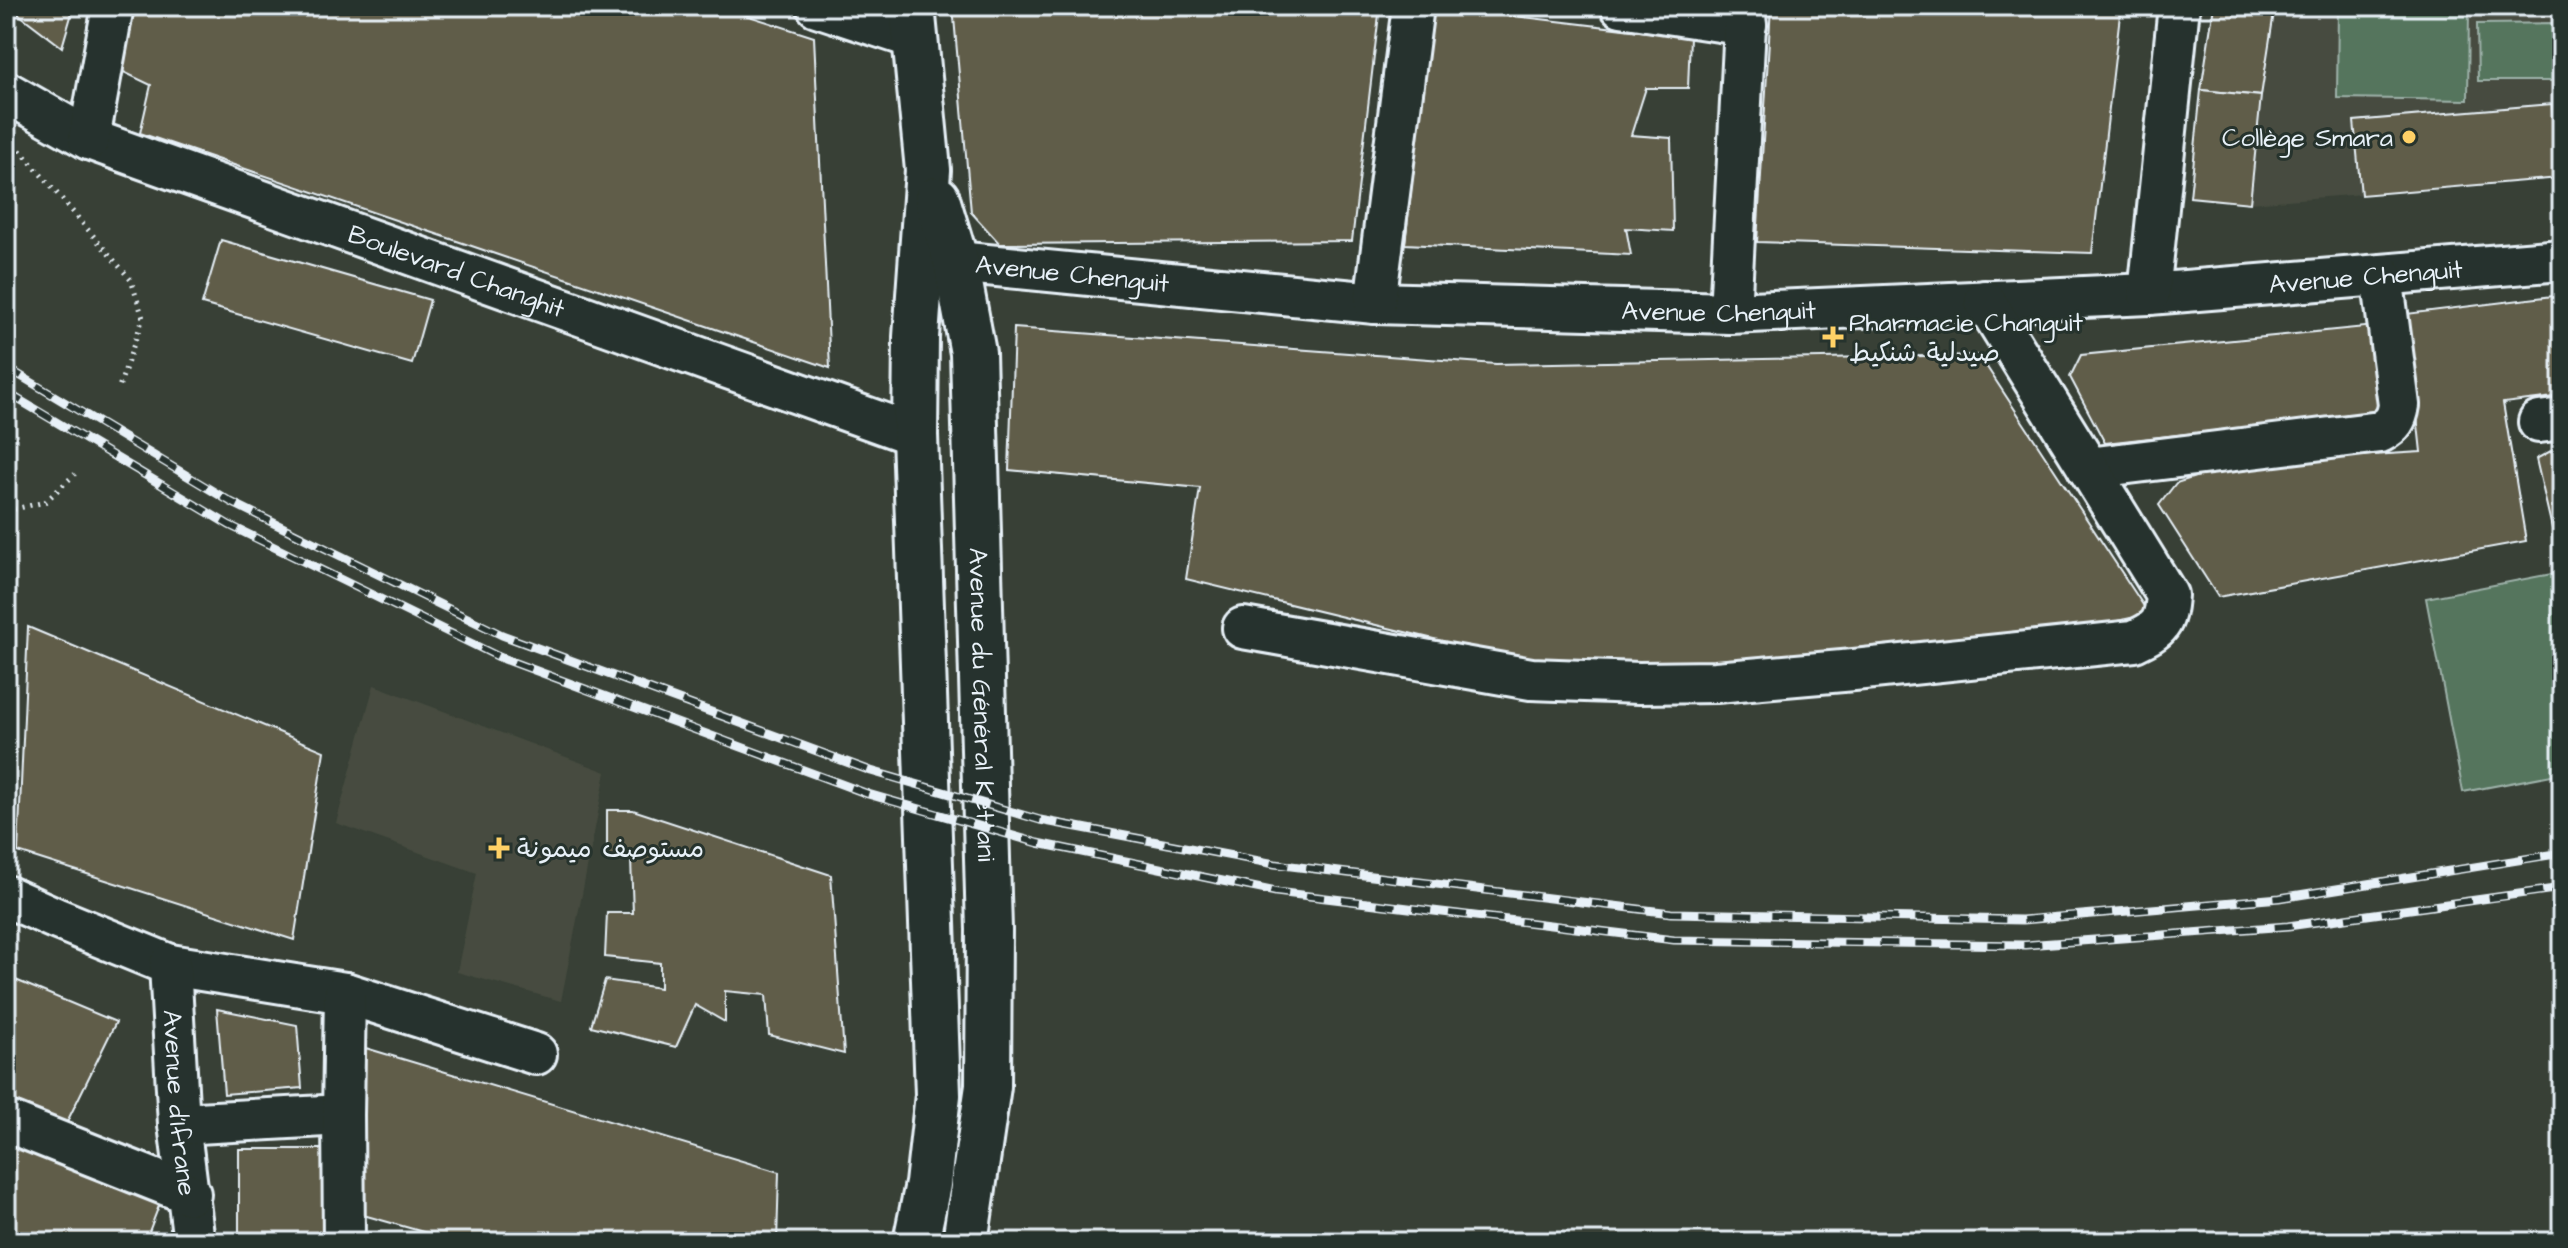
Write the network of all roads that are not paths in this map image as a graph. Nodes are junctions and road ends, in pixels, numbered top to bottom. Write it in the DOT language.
graph roads {
  1 [pos="113,6"];
  2 [pos="817,6"];
  3 [pos="1413,6"];
  4 [pos="1621,6"];
  5 [pos="2179,6"];
  6 [pos="1746,16"];
  7 [pos="913,22"];
  8 [pos="6,92"];
  9 [pos="89,139"];
  10 [pos="2562,260"];
  11 [pos="939,264"];
  12 [pos="2382,275"];
  13 [pos="2149,294"];
  14 [pos="1985,301"];
  15 [pos="1375,303"];
  16 [pos="1730,313"];
  17 [pos="915,435"];
  18 [pos="2088,468"];
  19 [pos="1243,628"];
  20 [pos="6,896"];
  21 [pos="170,965"];
  22 [pos="345,993"];
  23 [pos="536,1054"];
  24 [pos="343,1115"];
  25 [pos="6,1121"];
  26 [pos="179,1124"];
  27 [pos="190,1194"];
  28 [pos="194,1242"];
  29 [pos="344,1242"];
  30 [pos="916,1242"];
  31 [pos="965,1242"];
  1 -- 9 [label="street"];
  2 -- 7 [label="street"];
  3 -- 15 [label="street"];
  4 -- 6 [label="street"];
  5 -- 13 [label="street"];
  6 -- 16 [label="street"];
  7 -- 11 [label="street, Avenue du Général Kettani"];
  8 -- 9 [label="street, Boulevard Changhit"];
  9 -- 17 [label="street, Boulevard Changhit"];
  10 -- 12 [label="street, Avenue Chenguit"];
  11 -- 15 [label="street, Avenue Chenguit"];
  11 -- 17 [label="street, Avenue du Général Kettani"];
  11 -- 31 [label="street, Avenue du Général Kettani"];
  12 -- 13 [label="street, Avenue Chenguit"];
  12 -- 18 [label="street"];
  13 -- 14 [label="street, Avenue Chenguit"];
  14 -- 16 [label="street, Avenue Chenguit"];
  14 -- 18 [label="street"];
  15 -- 16 [label="street, Avenue Chenguit"];
  17 -- 30 [label="street, Avenue du Général Kettani"];
  18 -- 19 [label="street"];
  20 -- 21 [label="street"];
  21 -- 22 [label="street"];
  21 -- 26 [label="street, Avenue d'Ifrane"];
  22 -- 23 [label="street"];
  22 -- 24 [label="street"];
  24 -- 26 [label="street"];
  24 -- 29 [label="street"];
  25 -- 27 [label="street"];
  26 -- 27 [label="street, Avenue d'Ifrane"];
  27 -- 28 [label="street, Avenue d'Ifrane"];
}
